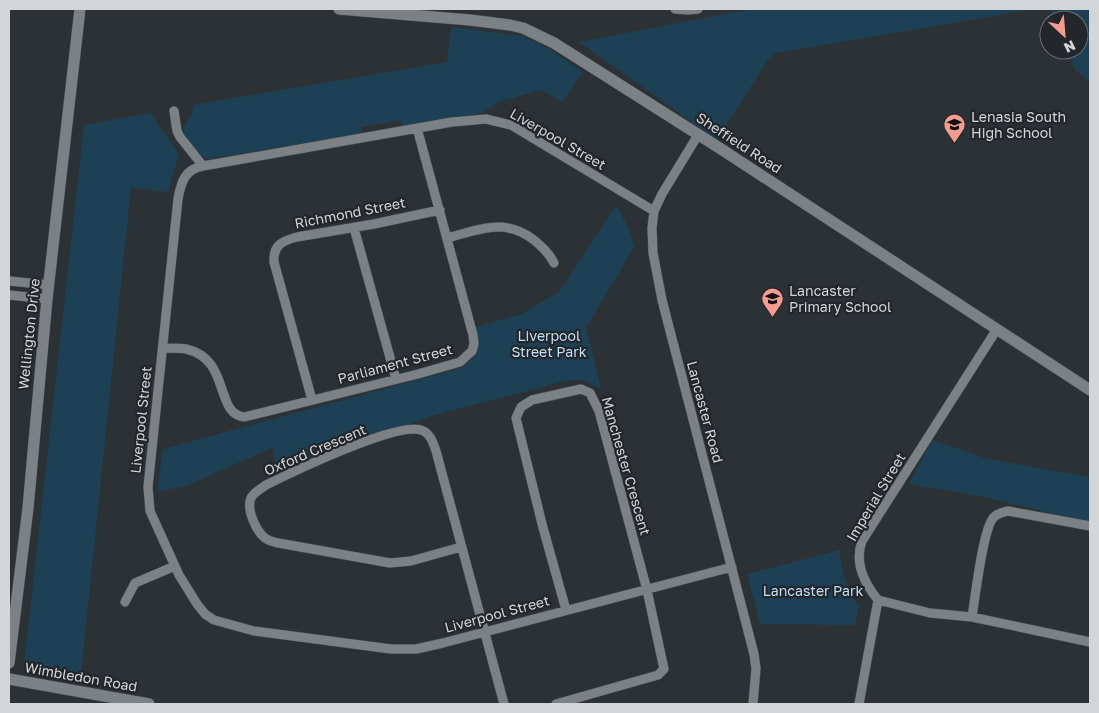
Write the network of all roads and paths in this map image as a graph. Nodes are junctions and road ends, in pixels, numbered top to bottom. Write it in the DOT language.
graph roads {
  1 [pos="80,9"];
  2 [pos="339,9"];
  3 [pos="675,9"];
  4 [pos="698,9"];
  5 [pos="375,11"];
  6 [pos="174,111"];
  7 [pos="417,128"];
  8 [pos="698,135"];
  9 [pos="203,166"];
  10 [pos="440,210"];
  11 [pos="654,211"];
  12 [pos="354,228"];
  13 [pos="447,238"];
  14 [pos="554,263"];
  15 [pos="9,281"];
  16 [pos="49,285"];
  17 [pos="9,295"];
  18 [pos="47,299"];
  19 [pos="997,329"];
  20 [pos="163,348"];
  21 [pos="396,379"];
  22 [pos="1090,390"];
  23 [pos="312,400"];
  24 [pos="1090,526"];
  25 [pos="461,547"];
  26 [pos="175,566"];
  27 [pos="732,567"];
  28 [pos="647,590"];
  29 [pos="878,600"];
  30 [pos="126,602"];
  31 [pos="566,610"];
  32 [pos="972,617"];
  33 [pos="11,625"];
  34 [pos="485,631"];
  35 [pos="1090,642"];
  36 [pos="9,662"];
  37 [pos="9,679"];
  38 [pos="149,704"];
  39 [pos="504,704"];
  40 [pos="556,704"];
  41 [pos="752,704"];
  42 [pos="859,704"];
  1 -- 16 [label="street, Wellington Drive"];
  2 -- 5 [label="street, Sheffield Road"];
  3 -- 4 [label="street"];
  5 -- 8 [label="street, Sheffield Road"];
  6 -- 9 [label="street"];
  7 -- 9 [label="street, Liverpool Street"];
  7 -- 10 [label="street, Parliament Street"];
  7 -- 11 [label="street, Liverpool Street"];
  8 -- 11 [label="street, Lancaster Road"];
  8 -- 19 [label="street, Sheffield Road"];
  9 -- 20 [label="street, Liverpool Street"];
  10 -- 12 [label="street, Richmond Street"];
  10 -- 13 [label="street, Parliament Street"];
  11 -- 27 [label="street, Lancaster Road"];
  12 -- 21 [label="street"];
  12 -- 23 [label="street, Richmond Street"];
  13 -- 14 [label="street"];
  13 -- 21 [label="street, Parliament Street"];
  15 -- 16 [label="street"];
  16 -- 18 [label="street, Wellington Drive"];
  17 -- 18 [label="street"];
  18 -- 33 [label="street, Wellington Drive"];
  19 -- 22 [label="street, Sheffield Road"];
  19 -- 29 [label="street, Imperial Street"];
  20 -- 23 [label="street, Parliament Street"];
  20 -- 26 [label="street, Liverpool Street"];
  21 -- 23 [label="street, Parliament Street"];
  24 -- 32 [label="street"];
  25 -- 25 [label="street, Oxford Crescent"];
  25 -- 34 [label="street, Oxford Crescent"];
  26 -- 30 [label="street"];
  26 -- 34 [label="street, Liverpool Street"];
  27 -- 28 [label="street, Liverpool Street"];
  27 -- 41 [label="street, Lancaster Road"];
  28 -- 31 [label="street, Liverpool Street"];
  28 -- 31 [label="street, Manchester Crescent"];
  28 -- 40 [label="street"];
  29 -- 32 [label="street"];
  29 -- 42 [label="street"];
  31 -- 34 [label="street, Liverpool Street"];
  32 -- 35 [label="street"];
  33 -- 36 [label="street, Wellington Drive"];
  34 -- 39 [label="street, Oxford Crescent"];
  37 -- 38 [label="street, Wimbledon Road"];
}
